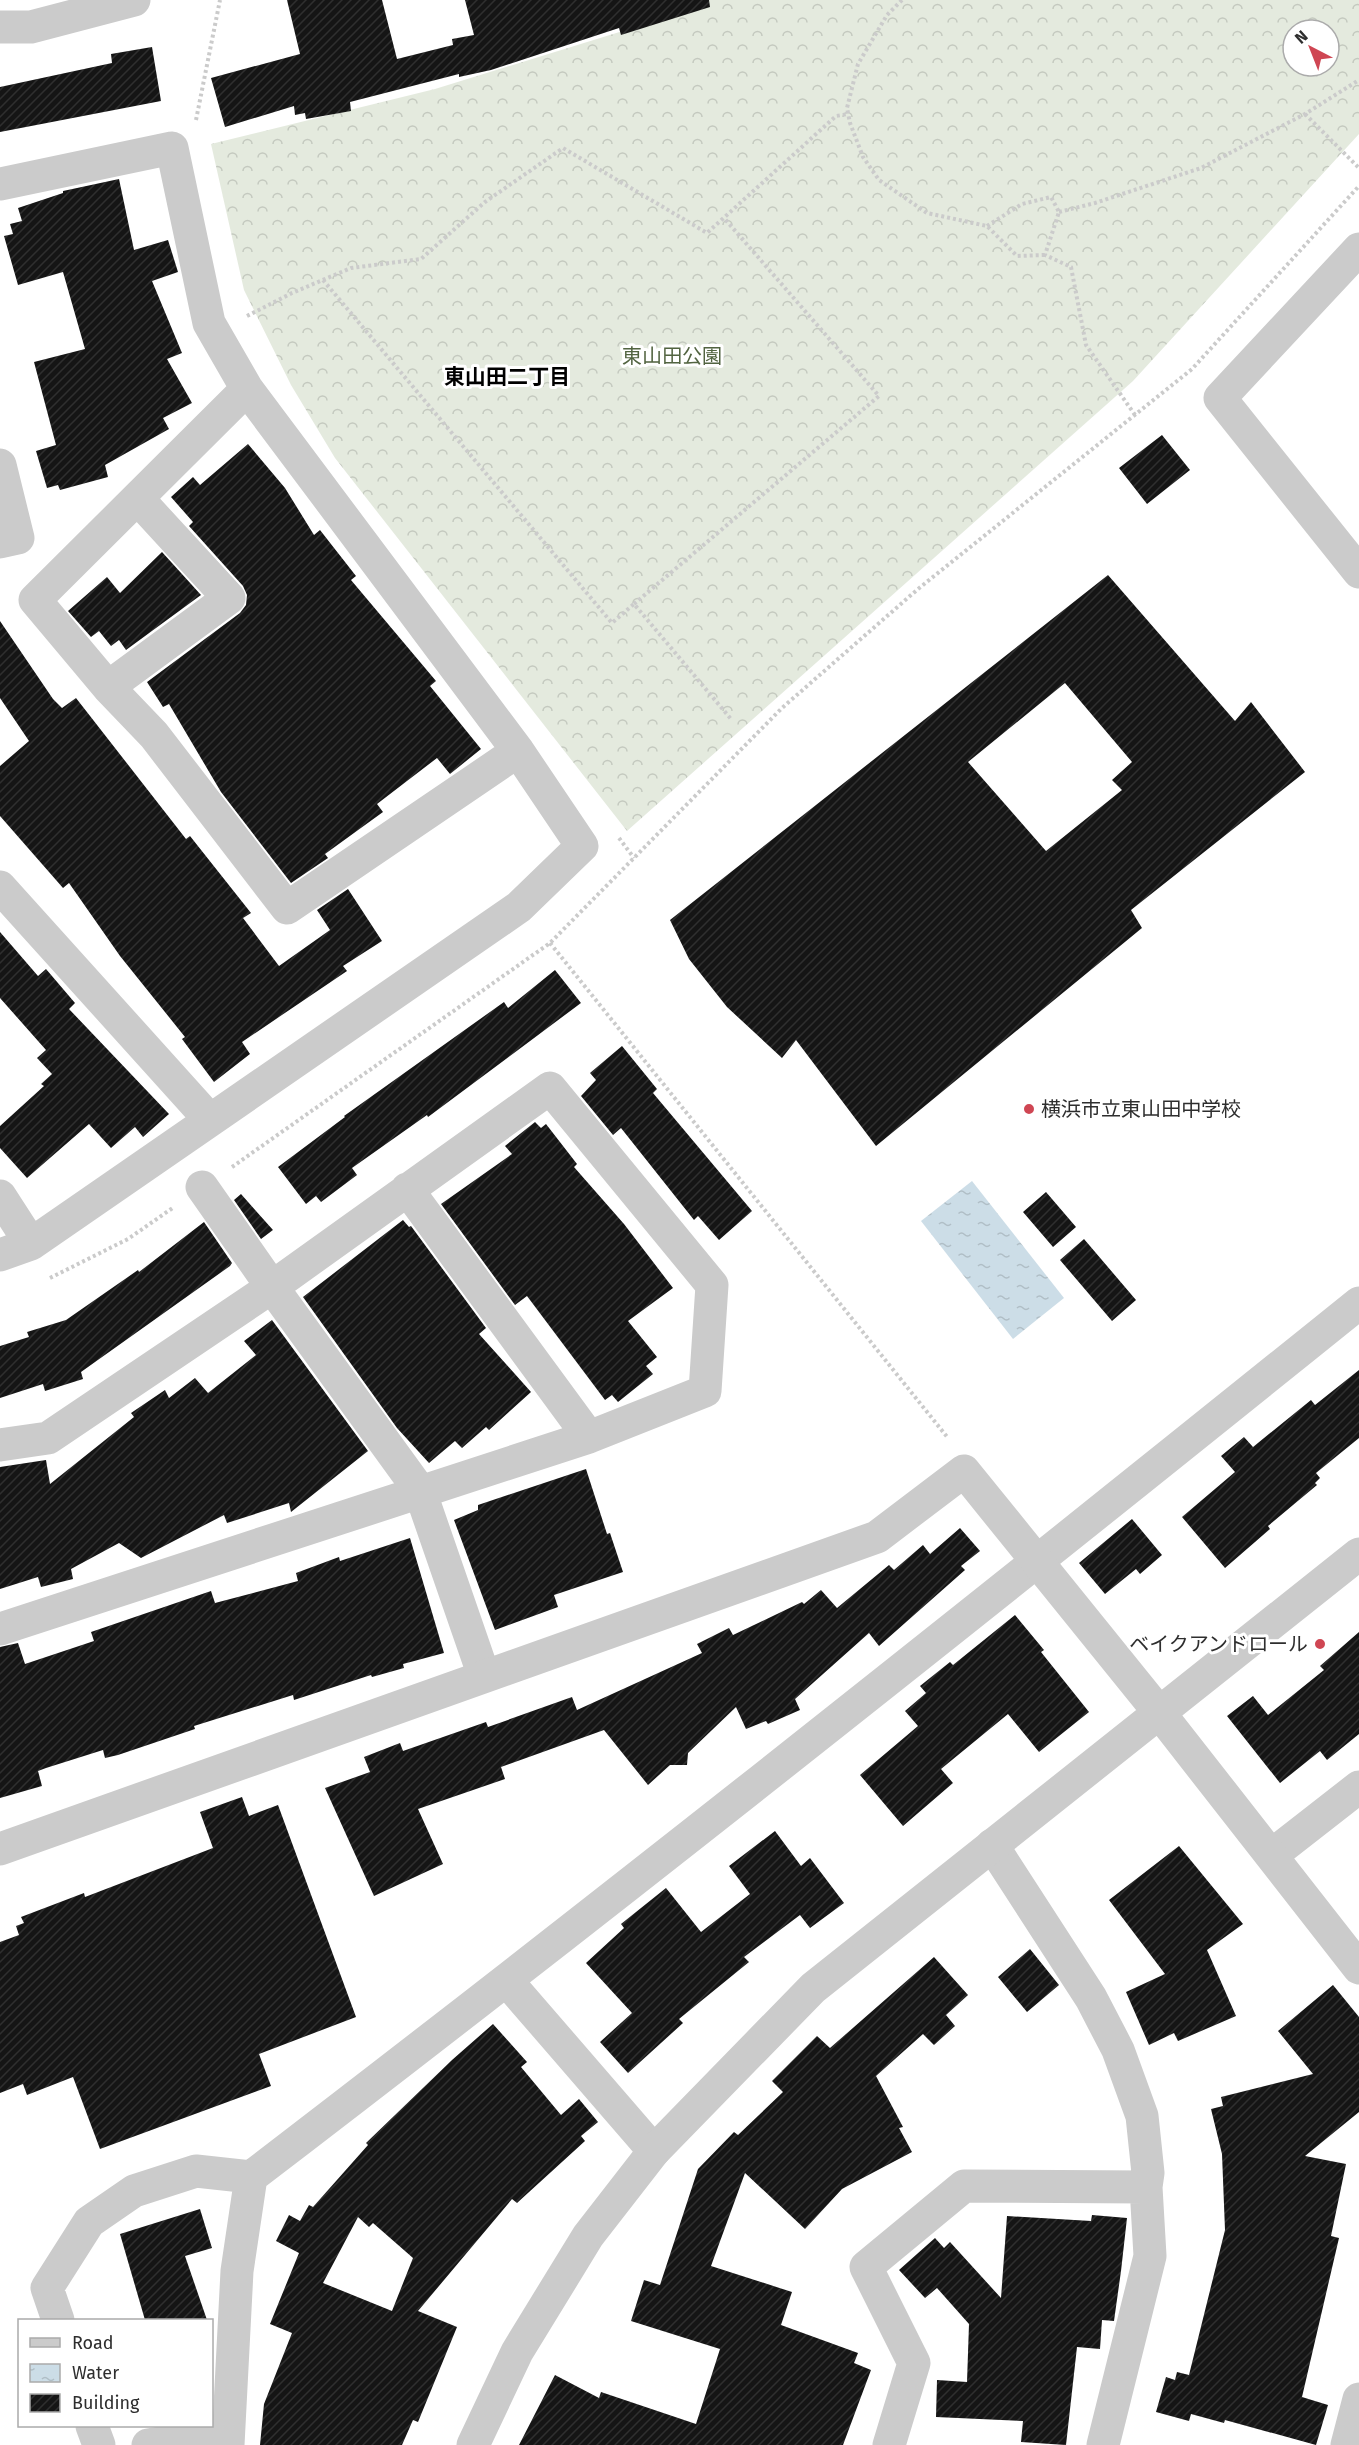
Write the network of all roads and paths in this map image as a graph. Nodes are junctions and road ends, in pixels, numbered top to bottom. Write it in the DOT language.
graph roads {
  1 [pos="134,0"];
  2 [pos="220,0"];
  3 [pos="902,0"];
  4 [pos="0,27"];
  5 [pos="1359,80"];
  6 [pos="849,114"];
  7 [pos="1305,114"];
  8 [pos="195,117"];
  9 [pos="1359,168"];
  10 [pos="0,184"];
  11 [pos="1359,186"];
  12 [pos="1059,212"];
  13 [pos="723,218"];
  14 [pos="987,226"];
  15 [pos="1359,249"];
  16 [pos="1045,255"];
  17 [pos="323,280"];
  18 [pos="244,318"];
  19 [pos="247,389"];
  20 [pos="1136,415"];
  21 [pos="0,465"];
  22 [pos="138,499"];
  23 [pos="0,542"];
  24 [pos="1359,572"];
  25 [pos="634,604"];
  26 [pos="108,687"];
  27 [pos="731,718"];
  28 [pos="518,751"];
  29 [pos="1,891"];
  30 [pos="550,943"];
  31 [pos="210,1120"];
  32 [pos="202,1187"];
  33 [pos="407,1189"];
  34 [pos="0,1196"];
  35 [pos="31,1244"];
  36 [pos="0,1255"];
  37 [pos="44,1281"];
  38 [pos="272,1287"];
  39 [pos="1359,1303"];
  40 [pos="589,1437"];
  41 [pos="0,1445"];
  42 [pos="964,1471"];
  43 [pos="420,1491"];
  44 [pos="1359,1554"];
  45 [pos="1038,1561"];
  46 [pos="0,1629"];
  47 [pos="484,1676"];
  48 [pos="1158,1711"];
  49 [pos="1359,1787"];
  50 [pos="992,1845"];
  51 [pos="0,1849"];
  52 [pos="1272,1855"];
  53 [pos="1359,1968"];
  54 [pos="507,1981"];
  55 [pos="654,2151"];
  56 [pos="251,2177"];
  57 [pos="1146,2187"];
  58 [pos="58,2319"];
  59 [pos="1359,2398"];
  60 [pos="92,2427"];
  61 [pos="227,2438"];
  62 [pos="99,2445"];
  63 [pos="148,2445"];
  64 [pos="473,2445"];
  65 [pos="889,2445"];
  66 [pos="1103,2445"];
  67 [pos="1347,2445"];
  1 -- 4 [label="street"];
  2 -- 8 [label="path"];
  3 -- 6 [label="path"];
  5 -- 7 [label="path"];
  6 -- 13 [label="path"];
  6 -- 14 [label="path"];
  7 -- 9 [label="path"];
  7 -- 12 [label="path"];
  10 -- 19 [label="street"];
  11 -- 20 [label="path"];
  12 -- 14 [label="path"];
  12 -- 16 [label="path"];
  13 -- 17 [label="path"];
  13 -- 25 [label="path"];
  14 -- 16 [label="path"];
  15 -- 24 [label="street"];
  16 -- 20 [label="path"];
  17 -- 18 [label="path"];
  17 -- 25 [label="path"];
  19 -- 22 [label="street"];
  19 -- 28 [label="street"];
  20 -- 30 [label="path"];
  21 -- 23 [label="street"];
  22 -- 26 [label="street"];
  22 -- 26 [label="street"];
  25 -- 27 [label="path"];
  26 -- 28 [label="street"];
  28 -- 31 [label="street"];
  29 -- 31 [label="street"];
  30 -- 32 [label="path"];
  30 -- 42 [label="path"];
  31 -- 35 [label="street"];
  32 -- 37 [label="path"];
  32 -- 38 [label="street"];
  33 -- 38 [label="street"];
  33 -- 40 [label="street"];
  33 -- 40 [label="street"];
  34 -- 35 [label="street"];
  35 -- 36 [label="street"];
  38 -- 41 [label="street"];
  38 -- 43 [label="street"];
  39 -- 45 [label="street"];
  40 -- 43 [label="street"];
  42 -- 45 [label="street"];
  42 -- 47 [label="street"];
  43 -- 46 [label="street"];
  43 -- 47 [label="street"];
  44 -- 48 [label="street"];
  45 -- 48 [label="street"];
  45 -- 54 [label="street"];
  47 -- 51 [label="street"];
  48 -- 50 [label="street"];
  48 -- 52 [label="street"];
  49 -- 52 [label="street"];
  50 -- 55 [label="street"];
  50 -- 57 [label="street"];
  52 -- 53 [label="street"];
  54 -- 55 [label="street"];
  54 -- 56 [label="street"];
  55 -- 64 [label="street"];
  56 -- 58 [label="street"];
  56 -- 61 [label="street"];
  57 -- 65 [label="street"];
  57 -- 66 [label="street"];
  59 -- 67 [label="street"];
  60 -- 62 [label="street"];
  61 -- 63 [label="street"];
}
